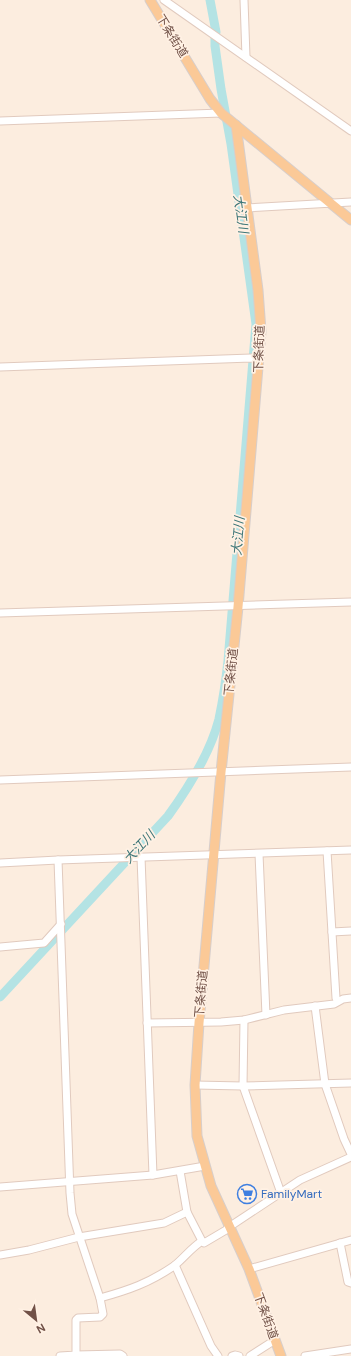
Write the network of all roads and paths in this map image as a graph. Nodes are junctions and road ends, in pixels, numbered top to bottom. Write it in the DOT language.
graph roads {
  1 [pos="150,0"];
  2 [pos="164,0"];
  3 [pos="244,0"];
  4 [pos="246,57"];
  5 [pos="222,114"];
  6 [pos="0,121"];
  7 [pos="234,124"];
  8 [pos="351,131"];
  9 [pos="351,202"];
  10 [pos="331,203"];
  11 [pos="246,208"];
  12 [pos="351,220"];
  13 [pos="255,359"];
  14 [pos="0,367"];
  15 [pos="351,602"];
  16 [pos="238,607"];
  17 [pos="0,613"];
  18 [pos="351,767"];
  19 [pos="221,772"];
  20 [pos="0,780"];
  21 [pos="351,850"];
  22 [pos="328,851"];
  23 [pos="259,854"];
  24 [pos="214,855"];
  25 [pos="141,857"];
  26 [pos="58,860"];
  27 [pos="0,863"];
  28 [pos="61,924"];
  29 [pos="351,931"];
  30 [pos="332,932"];
  31 [pos="0,947"];
  32 [pos="351,998"];
  33 [pos="338,1001"];
  34 [pos="315,1006"];
  35 [pos="266,1015"];
  36 [pos="244,1020"];
  37 [pos="199,1023"];
  38 [pos="147,1024"];
  39 [pos="351,1083"];
  40 [pos="325,1084"];
  41 [pos="195,1085"];
  42 [pos="243,1086"];
  43 [pos="351,1154"];
  44 [pos="351,1157"];
  45 [pos="205,1166"];
  46 [pos="180,1171"];
  47 [pos="153,1175"];
  48 [pos="71,1182"];
  49 [pos="0,1187"];
  50 [pos="281,1193"];
  51 [pos="187,1212"];
  52 [pos="229,1227"];
  53 [pos="79,1237"];
  54 [pos="351,1240"];
  55 [pos="202,1241"];
  56 [pos="340,1243"];
  57 [pos="0,1255"];
  58 [pos="175,1265"];
  59 [pos="249,1269"];
  60 [pos="351,1283"];
  61 [pos="100,1298"];
  62 [pos="275,1340"];
  63 [pos="347,1352"];
  64 [pos="76,1355"];
  65 [pos="60,1356"];
  66 [pos="123,1356"];
  67 [pos="218,1356"];
  68 [pos="232,1356"];
  69 [pos="238,1356"];
  70 [pos="250,1356"];
  71 [pos="281,1356"];
  72 [pos="305,1356"];
  1 -- 5 [label="main road, 下条街道"];
  2 -- 4 [label="street"];
  3 -- 4 [label="street"];
  4 -- 8 [label="street"];
  5 -- 6 [label="street"];
  5 -- 7 [label="main road, 下条街道"];
  7 -- 10 [label="main road"];
  7 -- 11 [label="main road, 下条街道"];
  9 -- 10 [label="street"];
  10 -- 11 [label="street"];
  10 -- 12 [label="main road"];
  11 -- 13 [label="main road, 下条街道"];
  13 -- 14 [label="street"];
  13 -- 16 [label="main road, 下条街道"];
  15 -- 16 [label="street"];
  16 -- 17 [label="street"];
  16 -- 19 [label="main road, 下条街道"];
  18 -- 19 [label="street"];
  19 -- 20 [label="street"];
  19 -- 24 [label="main road, 下条街道"];
  21 -- 22 [label="street"];
  22 -- 23 [label="street"];
  22 -- 30 [label="street"];
  23 -- 24 [label="street"];
  23 -- 35 [label="street"];
  24 -- 25 [label="street"];
  24 -- 37 [label="main road, 下条街道"];
  25 -- 26 [label="street"];
  25 -- 38 [label="street"];
  26 -- 27 [label="street"];
  26 -- 28 [label="street"];
  28 -- 31 [label="street"];
  28 -- 48 [label="street"];
  29 -- 30 [label="street"];
  30 -- 33 [label="street"];
  32 -- 33 [label="street"];
  33 -- 34 [label="street"];
  34 -- 35 [label="street"];
  34 -- 40 [label="street"];
  35 -- 36 [label="street"];
  36 -- 37 [label="street"];
  36 -- 42 [label="street"];
  37 -- 38 [label="street"];
  37 -- 41 [label="main road, 下条街道"];
  38 -- 47 [label="street"];
  39 -- 40 [label="street"];
  40 -- 42 [label="street"];
  40 -- 43 [label="street"];
  41 -- 42 [label="street"];
  41 -- 45 [label="main road, 下条街道"];
  42 -- 50 [label="street"];
  44 -- 50 [label="street"];
  45 -- 46 [label="street"];
  45 -- 52 [label="main road, 下条街道"];
  46 -- 47 [label="street"];
  46 -- 51 [label="street"];
  47 -- 48 [label="street"];
  48 -- 49 [label="street"];
  48 -- 53 [label="street"];
  50 -- 52 [label="street"];
  51 -- 53 [label="street"];
  51 -- 55 [label="street"];
  52 -- 55 [label="street"];
  52 -- 59 [label="main road, 下条街道"];
  53 -- 57 [label="street"];
  53 -- 61 [label="street"];
  54 -- 56 [label="street"];
  55 -- 58 [label="street"];
  56 -- 59 [label="street"];
  56 -- 60 [label="street"];
  58 -- 61 [label="street"];
  58 -- 67 [label="street"];
  59 -- 62 [label="main road, 下条街道"];
  61 -- 64 [label="street"];
  62 -- 70 [label="street"];
  62 -- 71 [label="main road, 下条街道"];
  63 -- 72 [label="street"];
  64 -- 65 [label="street"];
  64 -- 66 [label="street"];
  68 -- 69 [label="street"];
}
